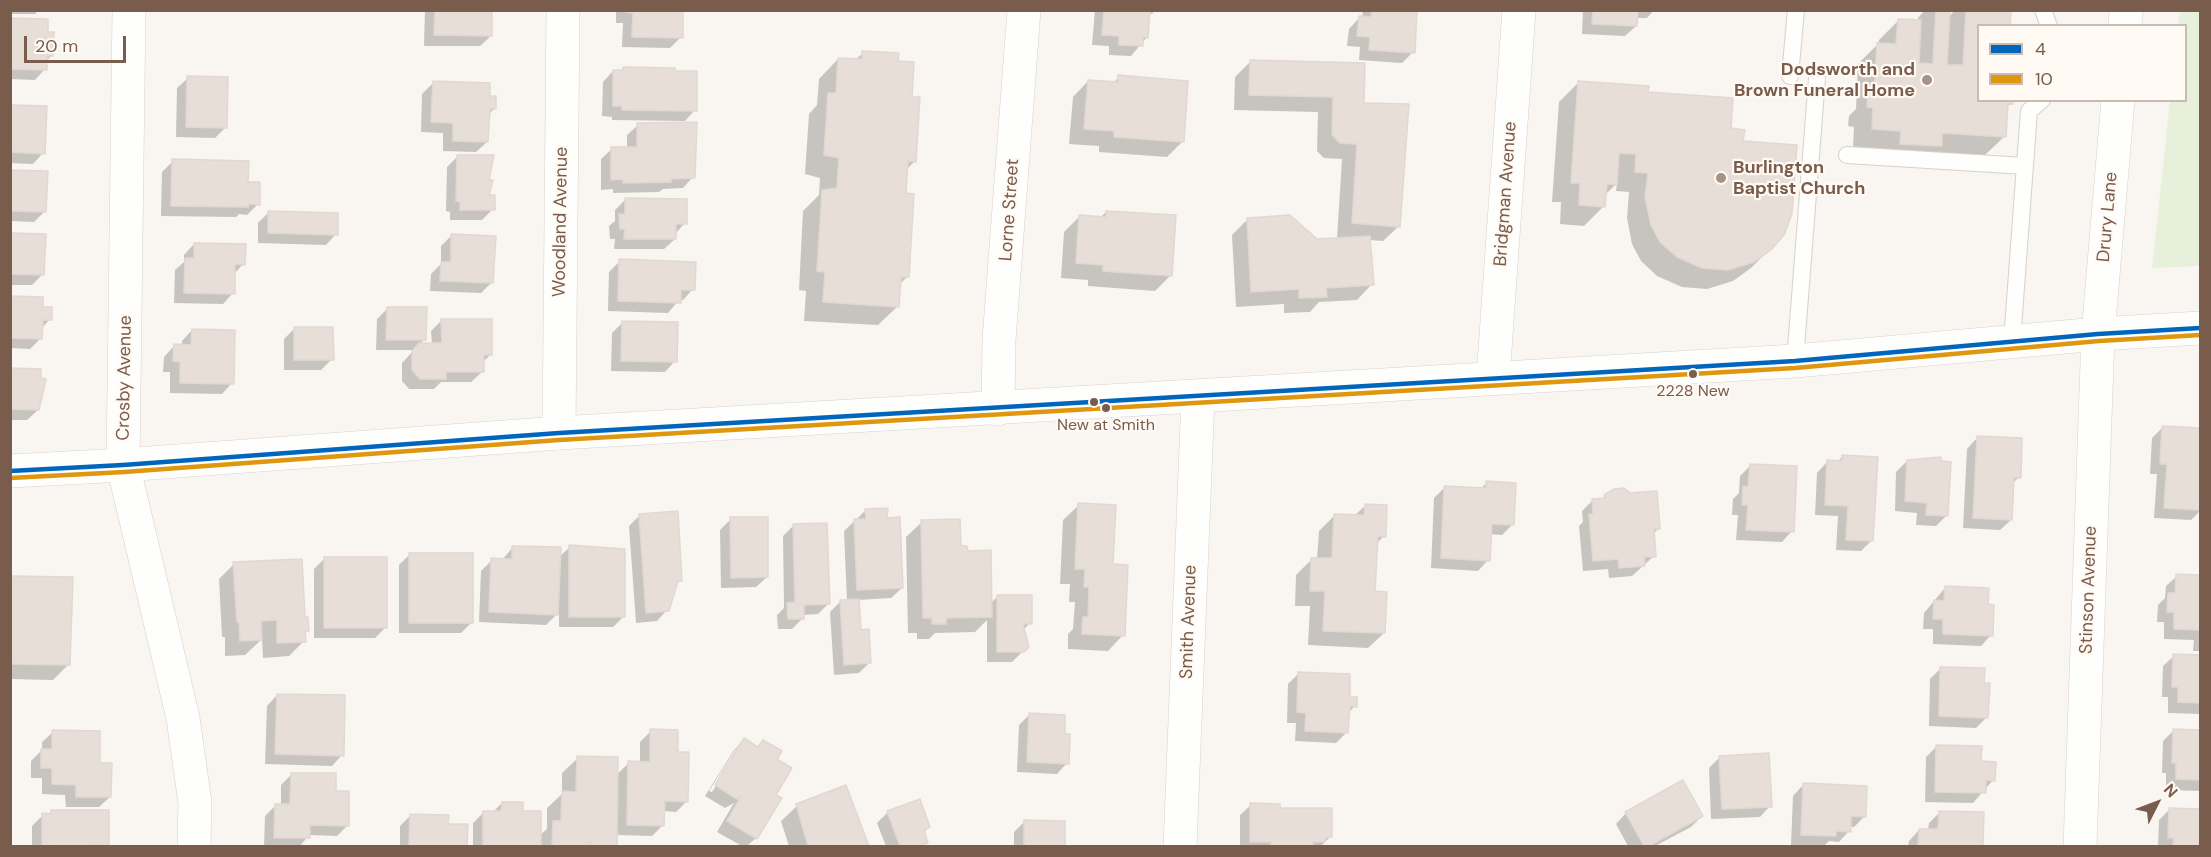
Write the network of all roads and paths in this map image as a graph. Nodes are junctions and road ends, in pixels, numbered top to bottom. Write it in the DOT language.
graph roads {
  1 [pos="129,10"];
  2 [pos="563,10"];
  3 [pos="1024,10"];
  4 [pos="1518,10"];
  5 [pos="1796,10"];
  6 [pos="1790,76"];
  7 [pos="1816,78"];
  8 [pos="2118,102"];
  9 [pos="2034,104"];
  10 [pos="1847,155"];
  11 [pos="2025,166"];
  12 [pos="2200,328"];
  13 [pos="2098,334"];
  14 [pos="2012,342"];
  15 [pos="1795,361"];
  16 [pos="1493,378"];
  17 [pos="1198,397"];
  18 [pos="998,409"];
  19 [pos="559,433"];
  20 [pos="123,465"];
  21 [pos="10,471"];
  22 [pos="194,846"];
  23 [pos="1180,846"];
  24 [pos="2080,846"];
  1 -- 20 [label="street, Crosby Avenue"];
  2 -- 19 [label="street, Woodland Avenue"];
  3 -- 18 [label="street, Lorne Street"];
  4 -- 16 [label="street, Bridgman Avenue"];
  5 -- 6 [label="lane"];
  7 -- 15 [label="lane"];
  8 -- 13 [label="street, Drury Lane"];
  9 -- 11 [label="lane"];
  10 -- 11 [label="lane"];
  11 -- 14 [label="lane"];
  12 -- 13 [label="street"];
  13 -- 14 [label="street"];
  13 -- 24 [label="street, Stinson Avenue"];
  14 -- 15 [label="street"];
  15 -- 16 [label="street"];
  16 -- 17 [label="street"];
  17 -- 18 [label="street"];
  17 -- 23 [label="street, Smith Avenue"];
  18 -- 19 [label="street"];
  19 -- 20 [label="street"];
  20 -- 21 [label="street"];
  20 -- 22 [label="street, Crosby Avenue"];
}
